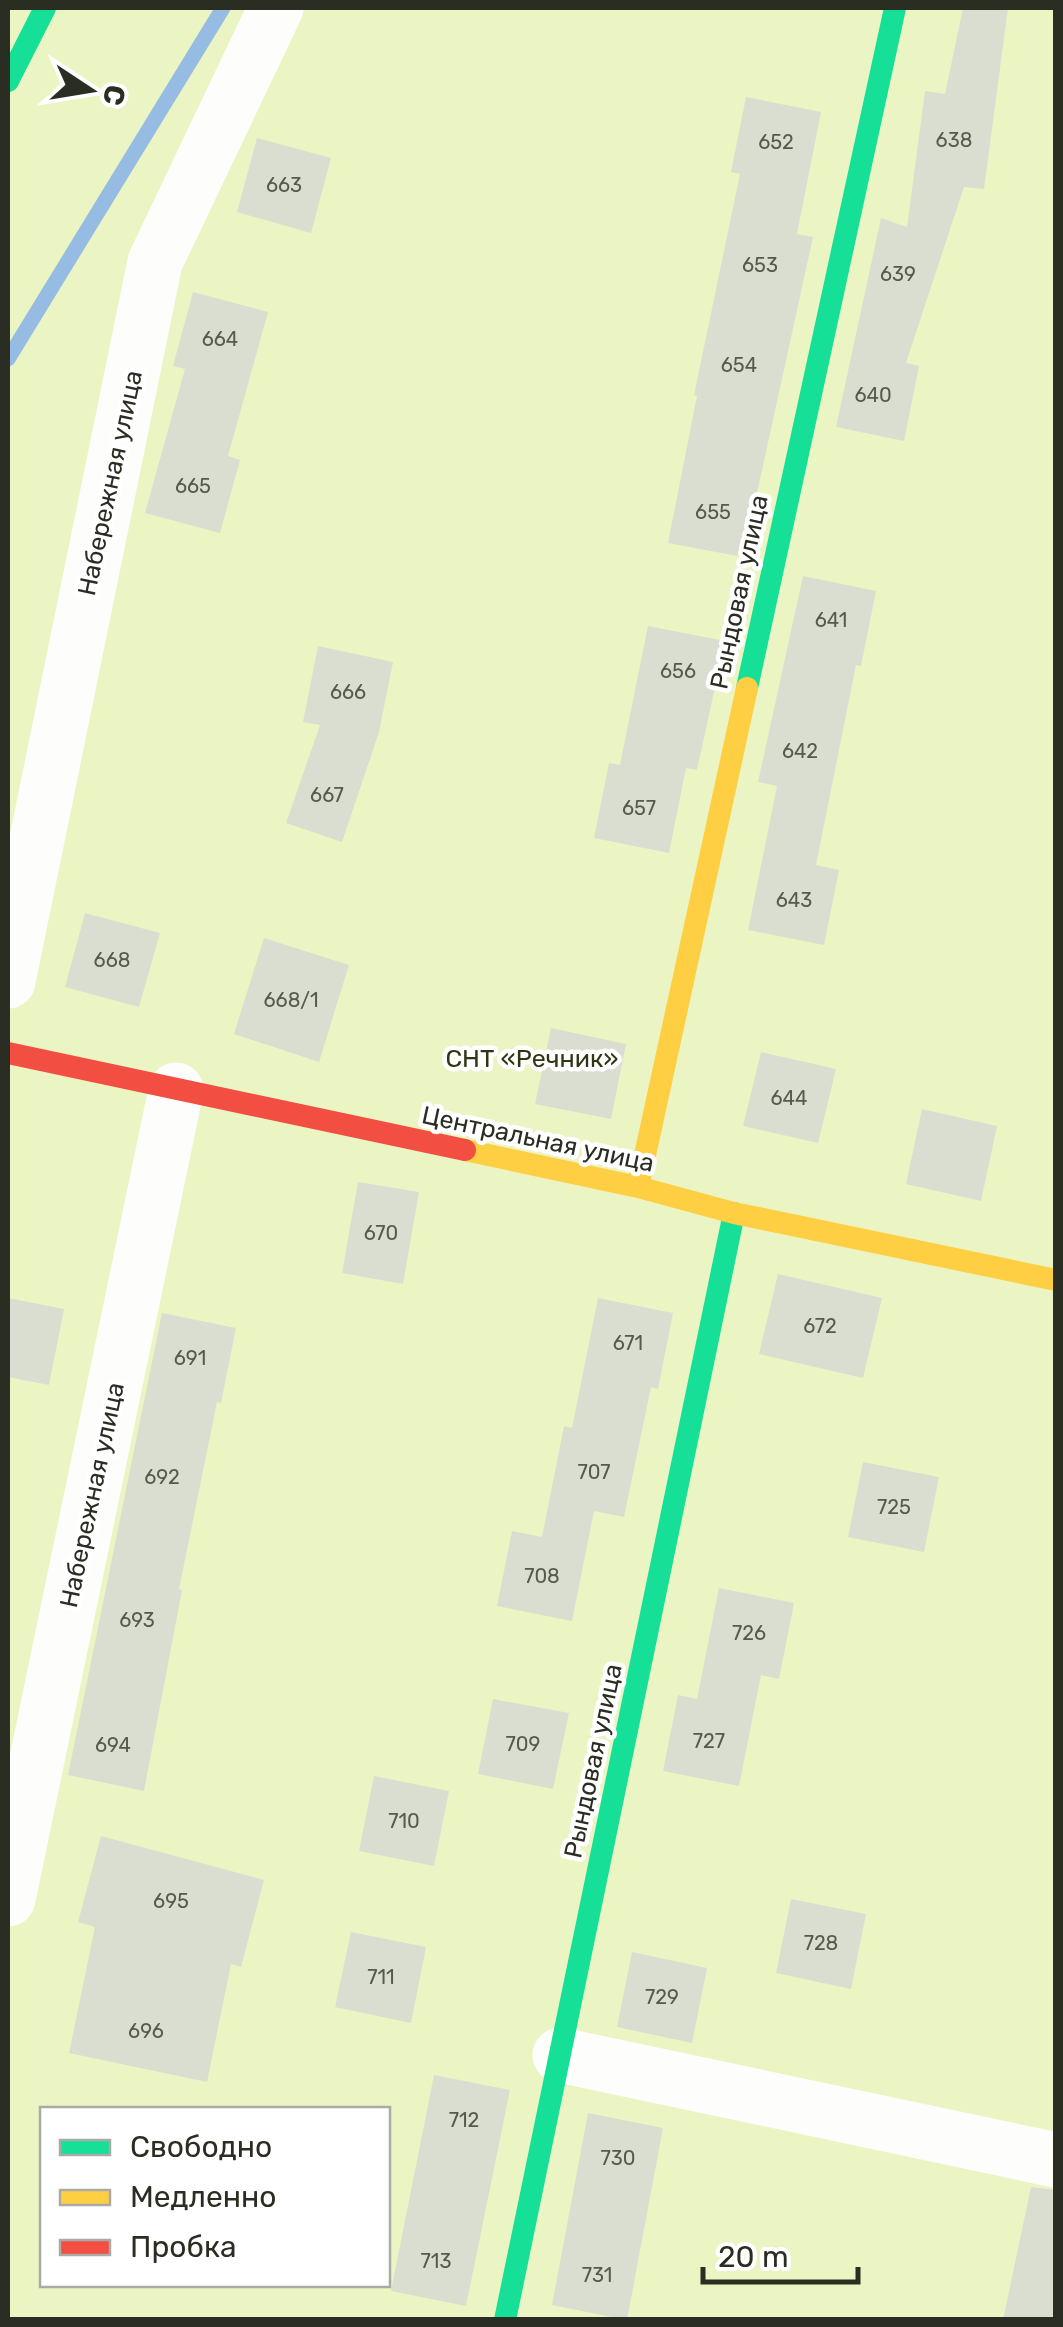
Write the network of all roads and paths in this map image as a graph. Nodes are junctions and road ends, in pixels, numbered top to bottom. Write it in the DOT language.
graph roads {
  1 [pos="45,8"];
  2 [pos="276,8"];
  3 [pos="895,8"];
  4 [pos="8,81"];
  5 [pos="8,981"];
  6 [pos="8,1054"];
  7 [pos="176,1090"];
  8 [pos="638,1188"];
  9 [pos="734,1214"];
  10 [pos="1056,1280"];
  11 [pos="8,1899"];
  12 [pos="560,2055"];
  13 [pos="1056,2160"];
  14 [pos="505,2320"];
  1 -- 4 [label="street"];
  2 -- 5 [label="street, Набережная улица"];
  3 -- 8 [label="street, Рындовая улица"];
  6 -- 7 [label="street, Центральная улица"];
  7 -- 8 [label="street, Центральная улица"];
  7 -- 11 [label="street, Набережная улица"];
  8 -- 9 [label="street, Центральная улица"];
  9 -- 10 [label="street, Центральная улица"];
  9 -- 12 [label="street, Рындовая улица"];
  12 -- 13 [label="street"];
  12 -- 14 [label="street, Рындовая улица"];
}
